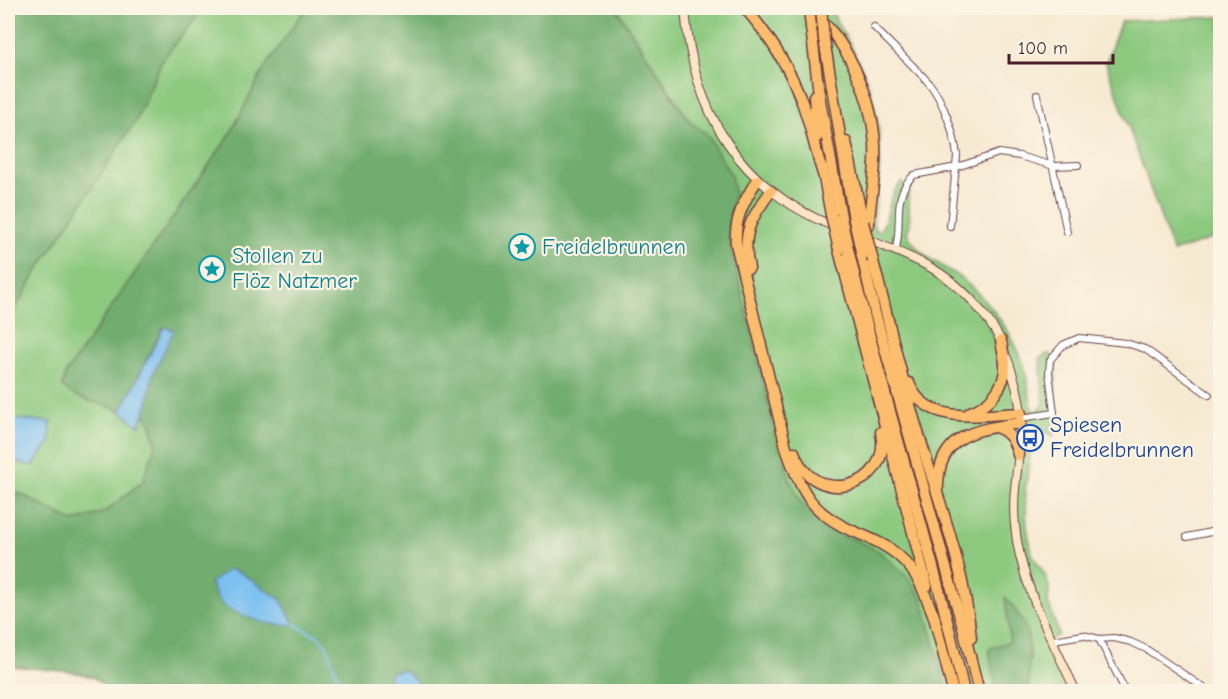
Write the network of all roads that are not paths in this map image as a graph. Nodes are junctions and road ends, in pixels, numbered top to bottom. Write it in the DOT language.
graph roads {
  1 [pos="685,8"];
  2 [pos="745,8"];
  3 [pos="808,8"];
  4 [pos="821,8"];
  5 [pos="874,27"];
  6 [pos="814,50"];
  7 [pos="1037,95"];
  8 [pos="1078,165"];
  9 [pos="1054,166"];
  10 [pos="957,167"];
  11 [pos="823,174"];
  12 [pos="757,180"];
  13 [pos="771,191"];
  14 [pos="836,216"];
  15 [pos="862,222"];
  16 [pos="950,226"];
  17 [pos="1067,232"];
  18 [pos="844,251"];
  19 [pos="895,251"];
  20 [pos="1001,341"];
  21 [pos="897,350"];
  22 [pos="1209,394"];
  23 [pos="878,404"];
  24 [pos="960,414"];
  25 [pos="1021,418"];
  26 [pos="994,427"];
  27 [pos="1018,455"];
  28 [pos="938,499"];
  29 [pos="1221,530"];
  30 [pos="1187,537"];
  31 [pos="935,619"];
  32 [pos="1099,639"];
  33 [pos="1053,640"];
  34 [pos="973,665"];
  35 [pos="953,692"];
  36 [pos="964,692"];
  37 [pos="979,692"];
  38 [pos="1076,692"];
  39 [pos="1126,692"];
  40 [pos="1210,692"];
  1 -- 12 [label="street"];
  2 -- 11 [label="highway"];
  3 -- 6 [label="highway, bridge"];
  3 -- 15 [label="highway"];
  4 -- 15 [label="highway, bridge"];
  5 -- 10 [label="street"];
  6 -- 11 [label="highway"];
  6 -- 14 [label="highway"];
  7 -- 9 [label="street"];
  8 -- 9 [label="street"];
  9 -- 10 [label="street"];
  9 -- 17 [label="street"];
  10 -- 16 [label="street"];
  10 -- 19 [label="street"];
  11 -- 14 [label="highway"];
  12 -- 13 [label="street"];
  12 -- 31 [label="highway"];
  13 -- 19 [label="street"];
  13 -- 23 [label="highway"];
  14 -- 18 [label="highway, bridge"];
  15 -- 21 [label="highway, bridge"];
  15 -- 34 [label="highway, bridge"];
  18 -- 23 [label="highway"];
  18 -- 36 [label="highway"];
  19 -- 20 [label="street"];
  20 -- 24 [label="highway"];
  20 -- 25 [label="street"];
  21 -- 24 [label="highway"];
  21 -- 28 [label="highway"];
  22 -- 25 [label="street"];
  23 -- 31 [label="highway"];
  24 -- 25 [label="highway"];
  25 -- 26 [label="highway"];
  25 -- 27 [label="street"];
  26 -- 27 [label="highway"];
  26 -- 28 [label="highway"];
  27 -- 33 [label="street"];
  28 -- 34 [label="highway"];
  29 -- 30 [label="street"];
  31 -- 35 [label="highway"];
  32 -- 33 [label="street"];
  32 -- 39 [label="street"];
  32 -- 40 [label="street"];
  33 -- 38 [label="street"];
  34 -- 37 [label="highway"];
}
